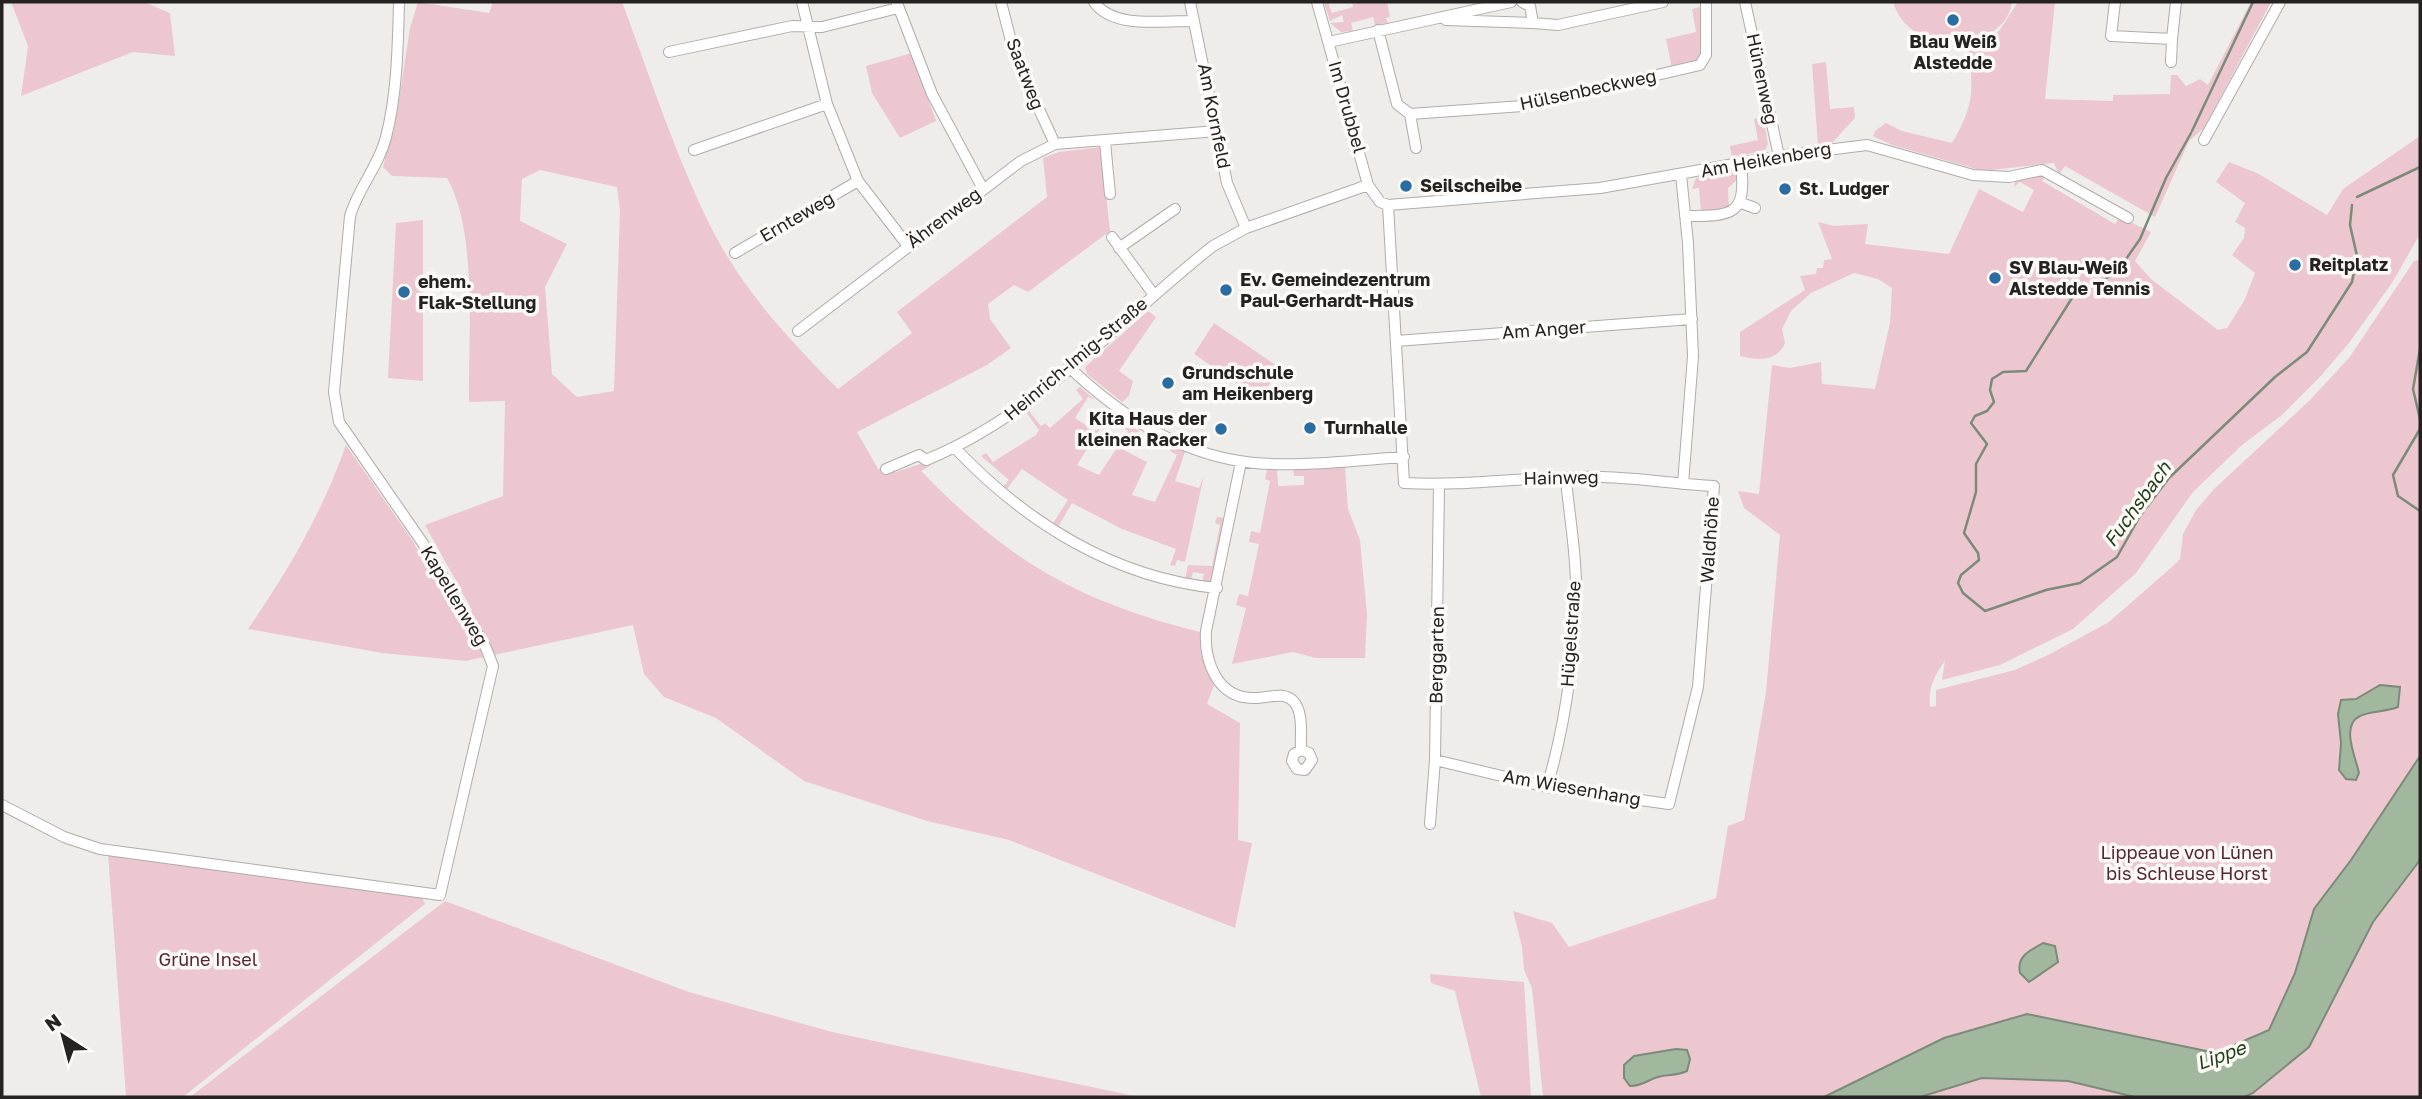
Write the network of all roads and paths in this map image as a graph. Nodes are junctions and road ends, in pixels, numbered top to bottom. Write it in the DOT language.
graph roads {
  1 [pos="399,2"];
  2 [pos="802,2"];
  3 [pos="1001,2"];
  4 [pos="1094,2"];
  5 [pos="1190,2"];
  6 [pos="1317,2"];
  7 [pos="1511,2"];
  8 [pos="1522,2"];
  9 [pos="1664,2"];
  10 [pos="1706,2"];
  11 [pos="1745,2"];
  12 [pos="2115,2"];
  13 [pos="2176,2"];
  14 [pos="2280,2"];
  15 [pos="897,5"];
  16 [pos="1429,20"];
  17 [pos="1194,21"];
  18 [pos="1533,23"];
  19 [pos="807,27"];
  20 [pos="1378,30"];
  21 [pos="2172,39"];
  22 [pos="1329,42"];
  23 [pos="669,52"];
  24 [pos="2171,62"];
  25 [pos="827,104"];
  26 [pos="1410,114"];
  27 [pos="1217,131"];
  28 [pos="2204,140"];
  29 [pos="1105,142"];
  30 [pos="1055,144"];
  31 [pos="1416,148"];
  32 [pos="694,150"];
  33 [pos="1779,156"];
  34 [pos="1741,163"];
  35 [pos="1681,175"];
  36 [pos="1753,176"];
  37 [pos="858,181"];
  38 [pos="1743,181"];
  39 [pos="1368,185"];
  40 [pos="983,189"];
  41 [pos="1110,194"];
  42 [pos="1741,203"];
  43 [pos="1388,205"];
  44 [pos="1755,208"];
  45 [pos="1175,209"];
  46 [pos="1685,216"];
  47 [pos="2128,218"];
  48 [pos="1246,228"];
  49 [pos="1112,237"];
  50 [pos="908,246"];
  51 [pos="1119,248"];
  52 [pos="735,253"];
  53 [pos="1154,295"];
  54 [pos="1692,319"];
  55 [pos="798,331"];
  56 [pos="1396,341"];
  57 [pos="1069,367"];
  58 [pos="955,448"];
  59 [pos="1404,457"];
  60 [pos="1241,462"];
  61 [pos="886,469"];
  62 [pos="1566,479"];
  63 [pos="1683,484"];
  64 [pos="1439,485"];
  65 [pos="1217,588"];
  66 [pos="1301,750"];
  67 [pos="1435,760"];
  68 [pos="1547,787"];
  69 [pos="1669,804"];
  70 [pos="2,805"];
  71 [pos="1430,824"];
  1 -- 70 [label="street, Kapellenweg"];
  2 -- 19 [label="street"];
  3 -- 30 [label="street, Saatweg"];
  4 -- 17 [label="street"];
  5 -- 17 [label="street, Am Kornfeld"];
  6 -- 22 [label="street, Im Drubbel"];
  7 -- 16 [label="street"];
  8 -- 18 [label="street"];
  9 -- 18 [label="street"];
  10 -- 26 [label="street, Hülsenbeckweg"];
  11 -- 33 [label="street, Hünenweg"];
  12 -- 21 [label="street"];
  13 -- 21 [label="street"];
  14 -- 28 [label="street"];
  15 -- 19 [label="street"];
  15 -- 40 [label="street"];
  16 -- 18 [label="street"];
  16 -- 20 [label="street"];
  17 -- 27 [label="street, Am Kornfeld"];
  19 -- 23 [label="street"];
  19 -- 25 [label="street"];
  20 -- 22 [label="street"];
  20 -- 26 [label="street"];
  21 -- 24 [label="street"];
  22 -- 39 [label="street, Im Drubbel"];
  25 -- 32 [label="street"];
  25 -- 37 [label="street"];
  26 -- 31 [label="street"];
  27 -- 29 [label="street, Ährenweg"];
  27 -- 48 [label="street, Am Kornfeld"];
  29 -- 30 [label="street, Ährenweg"];
  29 -- 41 [label="street"];
  30 -- 40 [label="street, Ährenweg"];
  33 -- 34 [label="street, Am Heikenberg"];
  33 -- 47 [label="street, Am Heikenberg"];
  34 -- 35 [label="street, Am Heikenberg"];
  34 -- 38 [label="street"];
  35 -- 43 [label="street, Am Heikenberg"];
  35 -- 46 [label="street, Waldhöhe"];
  36 -- 38 [label="street"];
  37 -- 50 [label="street"];
  37 -- 52 [label="street, Ernteweg"];
  38 -- 42 [label="street"];
  39 -- 43 [label="street, Im Drubbel"];
  39 -- 48 [label="street, Heinrich-Imig-Straße"];
  40 -- 50 [label="street, Ährenweg"];
  42 -- 44 [label="street"];
  42 -- 46 [label="street"];
  43 -- 56 [label="street"];
  45 -- 51 [label="street"];
  46 -- 54 [label="street, Waldhöhe"];
  48 -- 53 [label="street, Heinrich-Imig-Straße"];
  49 -- 51 [label="street, Heinrich-Imig-Straße"];
  50 -- 55 [label="street, Ährenweg"];
  51 -- 53 [label="street, Heinrich-Imig-Straße"];
  53 -- 57 [label="street, Heinrich-Imig-Straße"];
  54 -- 56 [label="street, Am Anger"];
  54 -- 63 [label="street, Waldhöhe"];
  56 -- 59 [label="street"];
  57 -- 58 [label="street, Heinrich-Imig-Straße"];
  57 -- 60 [label="street"];
  58 -- 61 [label="street, Heinrich-Imig-Straße"];
  58 -- 65 [label="street"];
  59 -- 60 [label="street"];
  59 -- 64 [label="street, Hainweg"];
  60 -- 65 [label="street"];
  62 -- 63 [label="street, Hainweg"];
  62 -- 64 [label="street, Hainweg"];
  62 -- 68 [label="street, Hügelstraße"];
  63 -- 69 [label="street, Waldhöhe"];
  64 -- 67 [label="street, Berggarten"];
  65 -- 66 [label="street"];
  67 -- 68 [label="street, Am Wiesenhang"];
  67 -- 71 [label="street, Berggarten"];
  68 -- 69 [label="street, Am Wiesenhang"];
}
